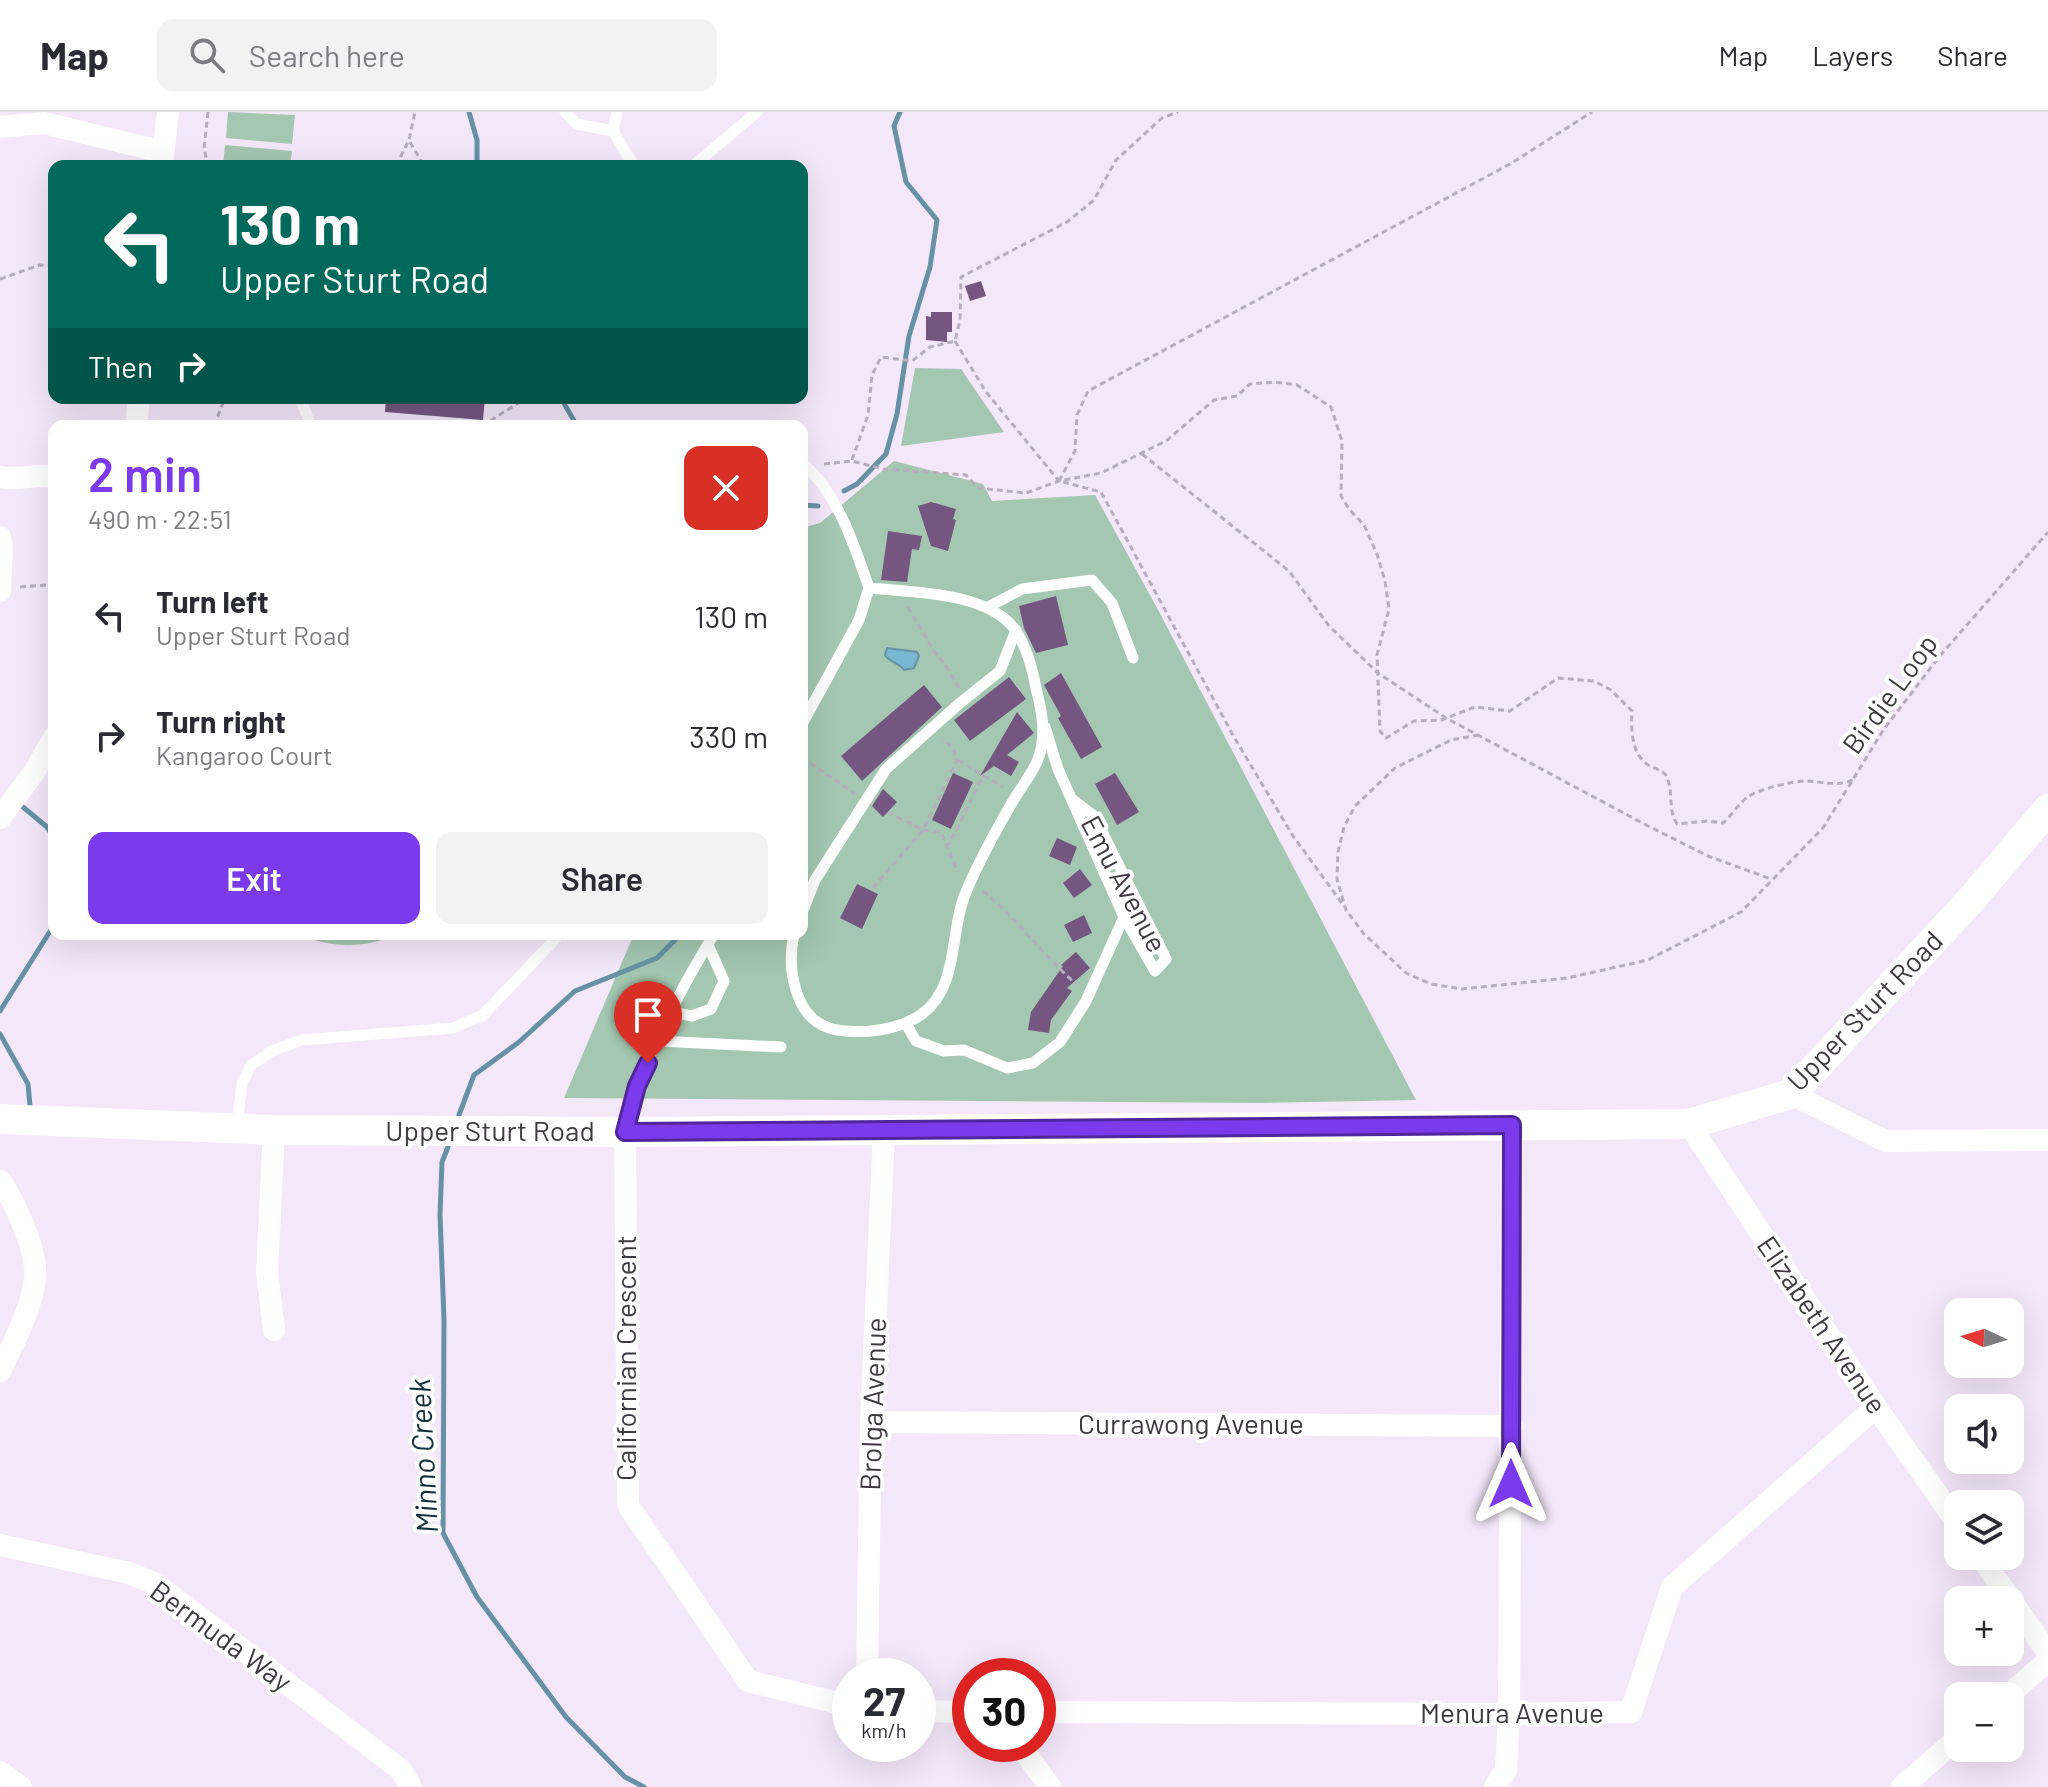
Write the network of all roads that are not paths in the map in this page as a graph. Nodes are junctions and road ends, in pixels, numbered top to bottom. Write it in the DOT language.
graph roads {
  1 [pos="168,112"];
  2 [pos="565,112"];
  3 [pos="617,112"];
  4 [pos="757,112"];
  5 [pos="0,127"];
  6 [pos="613,131"];
  7 [pos="162,159"];
  8 [pos="630,160"];
  9 [pos="700,160"];
  10 [pos="808,469"];
  11 [pos="0,477"];
  12 [pos="48,477"];
  13 [pos="0,537"];
  14 [pos="869,588"];
  15 [pos="0,590"];
  16 [pos="988,607"];
  17 [pos="1016,630"];
  18 [pos="1133,658"];
  19 [pos="808,713"];
  20 [pos="1044,723"];
  21 [pos="48,748"];
  22 [pos="1072,799"];
  23 [pos="2048,809"];
  24 [pos="0,818"];
  25 [pos="808,898"];
  26 [pos="1124,917"];
  27 [pos="554,940"];
  28 [pos="710,940"];
  29 [pos="711,940"];
  30 [pos="794,940"];
  31 [pos="672,1012"];
  32 [pos="906,1024"];
  33 [pos="659,1041"];
  34 [pos="781,1047"];
  35 [pos="1791,1094"];
  36 [pos="0,1119"];
  37 [pos="1689,1124"];
  38 [pos="1512,1125"];
  39 [pos="237,1129"];
  40 [pos="274,1130"];
  41 [pos="884,1131"];
  42 [pos="625,1132"];
  43 [pos="2048,1140"];
  44 [pos="0,1181"];
  45 [pos="274,1330"];
  46 [pos="0,1371"];
  47 [pos="1876,1407"];
  48 [pos="871,1422"];
  49 [pos="1512,1426"];
  50 [pos="1944,1504"];
  51 [pos="0,1545"];
  52 [pos="1990,1570"];
  53 [pos="2048,1653"];
  54 [pos="867,1658"];
  55 [pos="2048,1661"];
  56 [pos="2023,1682"];
  57 [pos="832,1702"];
  58 [pos="1056,1712"];
  59 [pos="1509,1714"];
  60 [pos="1944,1750"];
  61 [pos="1032,1762"];
  62 [pos="0,1772"];
  63 [pos="21,1787"];
  64 [pos="411,1787"];
  65 [pos="1050,1787"];
  66 [pos="1495,1787"];
  67 [pos="1902,1787"];
  1 -- 7 [label="street"];
  2 -- 6 [label="lane"];
  3 -- 6 [label="lane"];
  4 -- 9 [label="lane"];
  5 -- 7 [label="street"];
  6 -- 8 [label="lane"];
  10 -- 14 [label="lane"];
  11 -- 12 [label="street"];
  13 -- 15 [label="street"];
  14 -- 16 [label="lane"];
  14 -- 19 [label="lane"];
  16 -- 17 [label="lane"];
  16 -- 18 [label="lane"];
  17 -- 20 [label="lane, Emu Avenue"];
  17 -- 25 [label="lane"];
  20 -- 22 [label="lane, Emu Avenue"];
  20 -- 32 [label="lane"];
  21 -- 24 [label="street"];
  22 -- 26 [label="lane, Emu Avenue"];
  22 -- 26 [label="lane, Emu Avenue"];
  23 -- 35 [label="main road, Upper Sturt Road"];
  26 -- 32 [label="lane"];
  27 -- 39 [label="lane"];
  28 -- 31 [label="lane"];
  29 -- 31 [label="lane"];
  30 -- 32 [label="lane"];
  31 -- 33 [label="lane"];
  33 -- 34 [label="lane"];
  33 -- 42 [label="lane"];
  35 -- 37 [label="main road, Upper Sturt Road"];
  35 -- 43 [label="street"];
  36 -- 39 [label="main road, Upper Sturt Road"];
  37 -- 38 [label="main road, Upper Sturt Road"];
  37 -- 47 [label="street, Elizabeth Avenue"];
  38 -- 41 [label="main road, Upper Sturt Road"];
  38 -- 49 [label="street"];
  39 -- 40 [label="main road, Upper Sturt Road"];
  40 -- 42 [label="main road, Upper Sturt Road"];
  40 -- 45 [label="street"];
  41 -- 42 [label="main road, Upper Sturt Road"];
  41 -- 48 [label="street, Brolga Avenue"];
  42 -- 57 [label="street, Californian Crescent"];
  44 -- 46 [label="street"];
  47 -- 50 [label="street, Elizabeth Avenue"];
  47 -- 59 [label="street, Menura Avenue"];
  48 -- 49 [label="street, Currawong Avenue"];
  48 -- 54 [label="street, Brolga Avenue"];
  49 -- 59 [label="street"];
  51 -- 64 [label="street, Bermuda Way"];
  52 -- 53 [label="street"];
  55 -- 56 [label="street"];
  58 -- 59 [label="street, Menura Avenue"];
  59 -- 66 [label="street"];
  60 -- 67 [label="street"];
  61 -- 65 [label="street"];
  62 -- 63 [label="street"];
}
